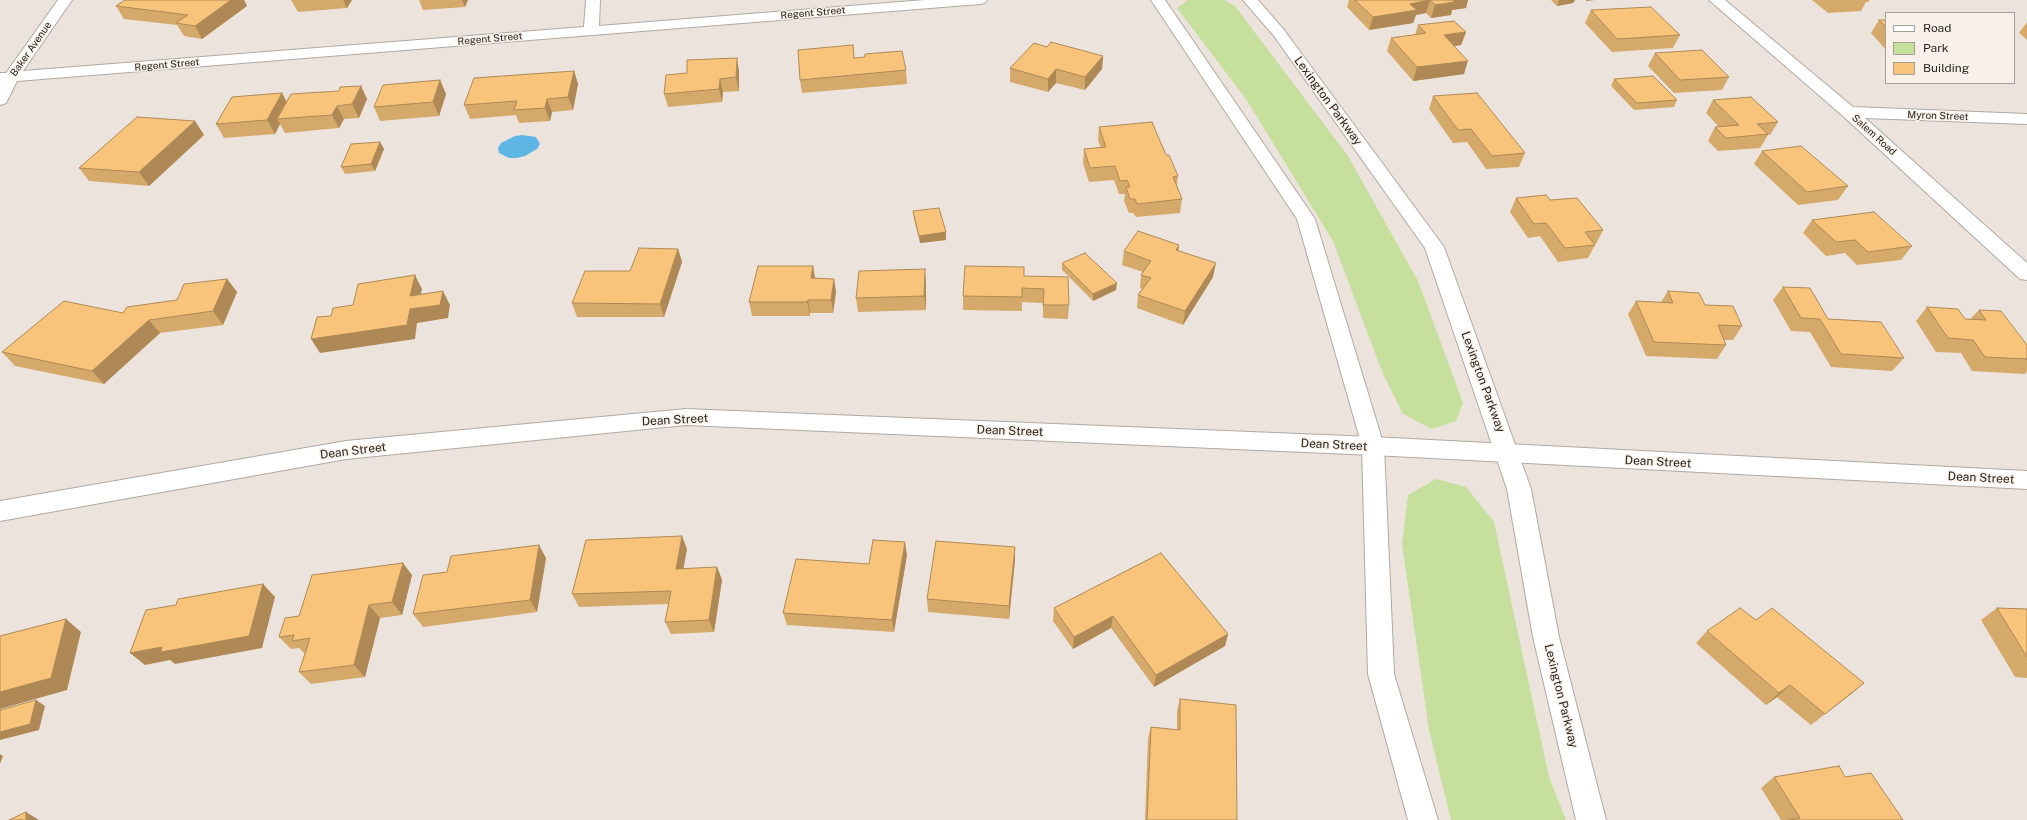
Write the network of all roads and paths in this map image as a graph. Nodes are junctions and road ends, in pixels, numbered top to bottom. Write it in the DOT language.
graph roads {
  1 [pos="65,0"];
  2 [pos="593,0"];
  3 [pos="980,0"];
  4 [pos="1158,0"];
  5 [pos="1250,0"];
  6 [pos="1716,0"];
  7 [pos="591,31"];
  8 [pos="5,78"];
  9 [pos="0,100"];
  10 [pos="1849,112"];
  11 [pos="2027,119"];
  12 [pos="2027,274"];
  13 [pos="1373,446"];
  14 [pos="1508,454"];
  15 [pos="2027,480"];
  16 [pos="0,511"];
  17 [pos="1423,820"];
  18 [pos="1591,820"];
  1 -- 8 [label="street, Baker Avenue"];
  2 -- 7 [label="street"];
  3 -- 7 [label="street, Regent Street"];
  4 -- 13 [label="street"];
  5 -- 14 [label="street, Lexington Parkway"];
  6 -- 10 [label="street, Salem Road"];
  7 -- 8 [label="street, Regent Street"];
  8 -- 9 [label="street, Baker Avenue"];
  10 -- 11 [label="street, Myron Street"];
  10 -- 12 [label="street, Salem Road"];
  13 -- 14 [label="street, Dean Street"];
  13 -- 16 [label="street, Dean Street"];
  13 -- 17 [label="street"];
  14 -- 15 [label="street, Dean Street"];
  14 -- 18 [label="street, Lexington Parkway"];
}
